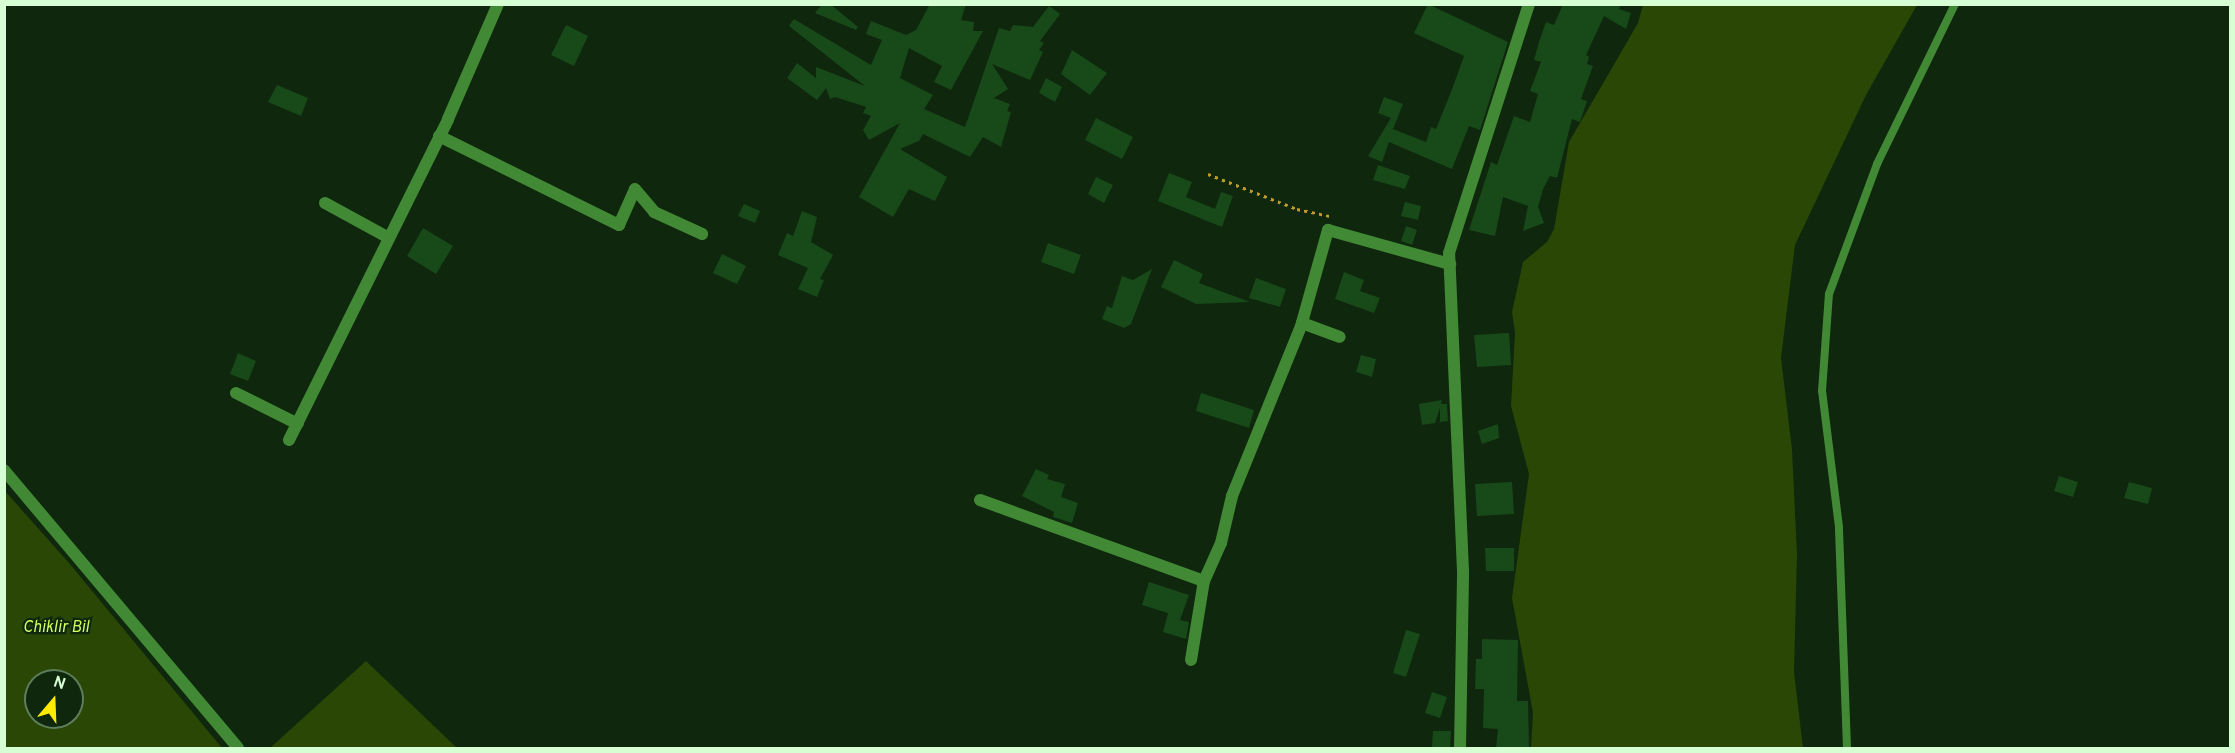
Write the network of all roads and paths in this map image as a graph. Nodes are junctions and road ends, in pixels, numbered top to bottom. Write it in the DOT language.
graph roads {
  1 [pos="498,4"];
  2 [pos="1529,4"];
  3 [pos="1955,4"];
  4 [pos="439,136"];
  5 [pos="1208,174"];
  6 [pos="325,203"];
  7 [pos="1328,230"];
  8 [pos="702,234"];
  9 [pos="389,238"];
  10 [pos="1450,264"];
  11 [pos="1302,323"];
  12 [pos="1340,337"];
  13 [pos="236,393"];
  14 [pos="298,424"];
  15 [pos="289,440"];
  16 [pos="4,470"];
  17 [pos="980,500"];
  18 [pos="1204,581"];
  19 [pos="1191,660"];
  20 [pos="238,748"];
  21 [pos="1460,748"];
  22 [pos="1847,748"];
  1 -- 4 [label="street"];
  2 -- 10 [label="street"];
  3 -- 22 [label="lane"];
  4 -- 8 [label="street"];
  4 -- 9 [label="street"];
  5 -- 7 [label="path"];
  6 -- 9 [label="street"];
  7 -- 10 [label="street"];
  7 -- 11 [label="street"];
  9 -- 14 [label="street"];
  10 -- 21 [label="street"];
  11 -- 12 [label="street"];
  11 -- 18 [label="street"];
  13 -- 14 [label="street"];
  14 -- 15 [label="street"];
  16 -- 20 [label="street"];
  17 -- 18 [label="street"];
  18 -- 19 [label="street"];
}
